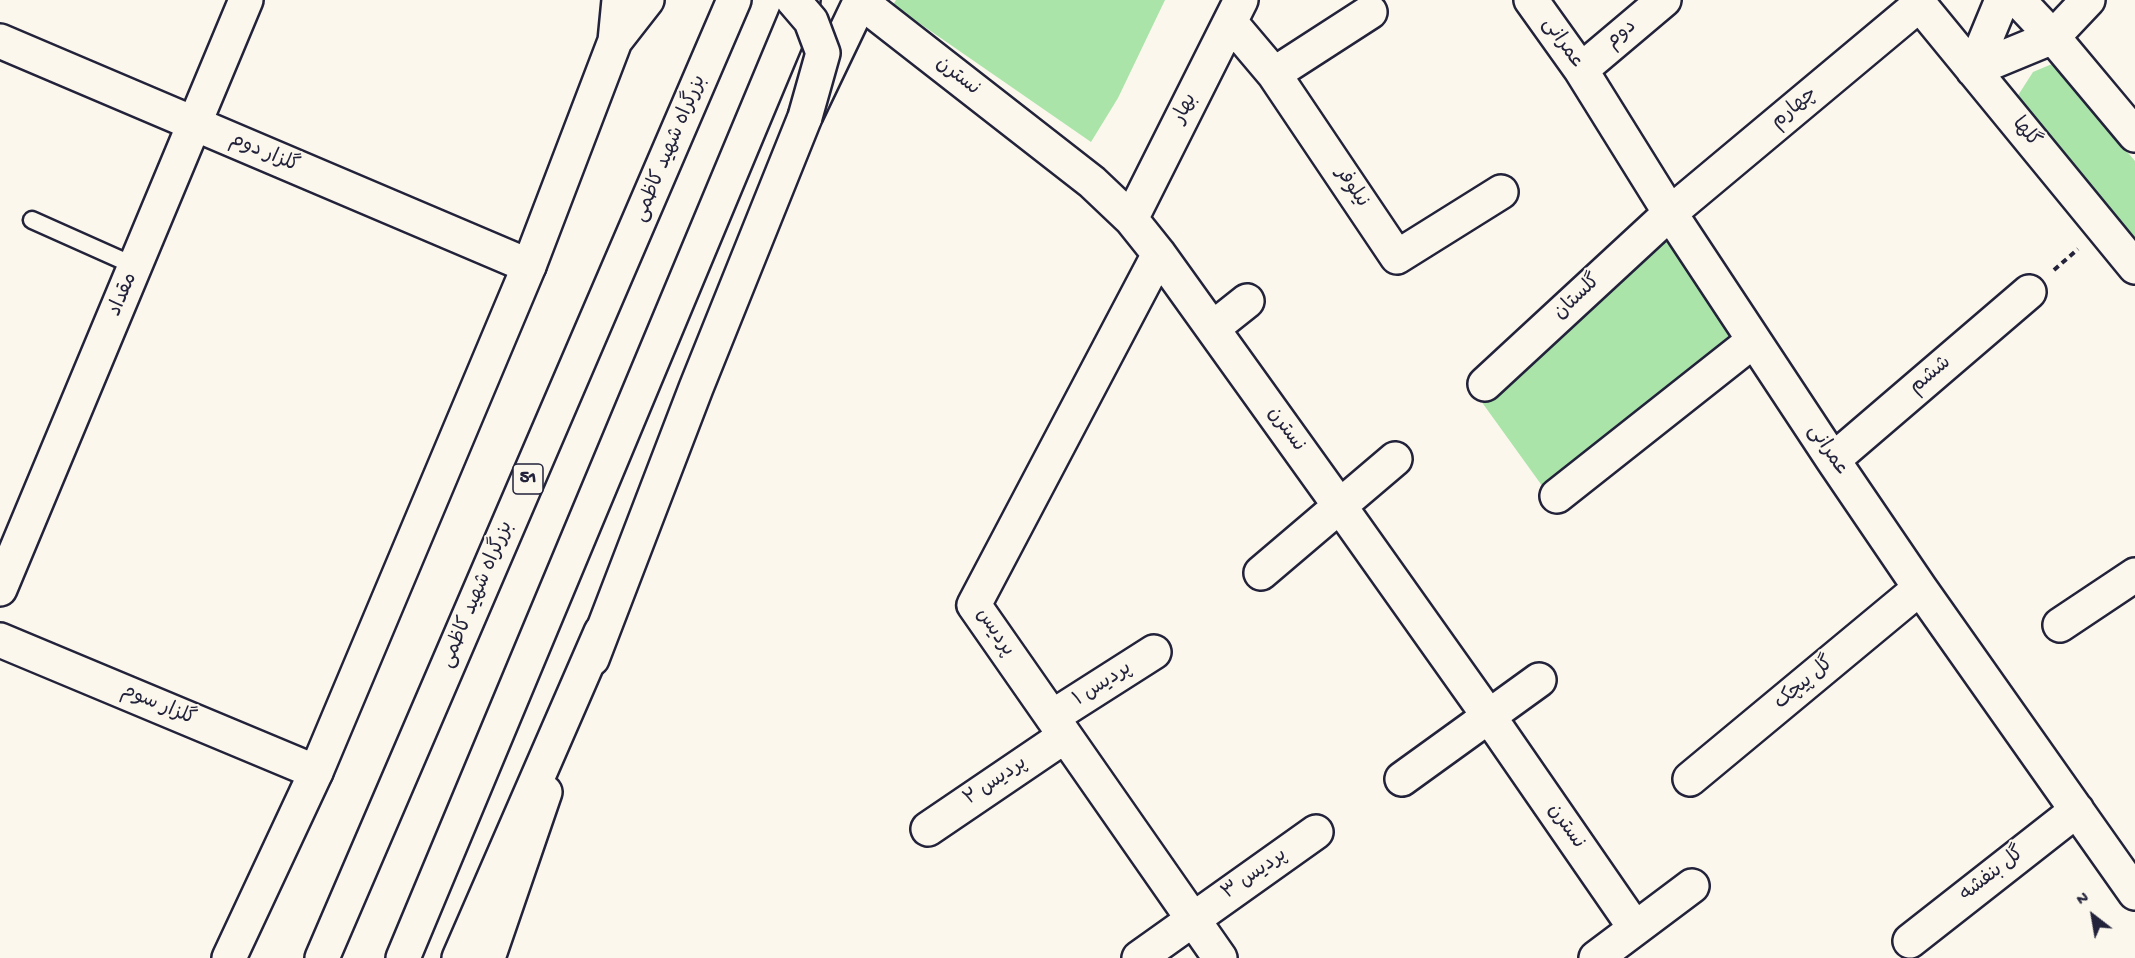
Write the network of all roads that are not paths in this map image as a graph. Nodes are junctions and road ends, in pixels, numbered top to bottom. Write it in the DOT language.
graph roads {
  1 [pos="246,0"];
  2 [pos="619,0"];
  3 [pos="647,0"];
  4 [pos="734,0"];
  5 [pos="793,0"];
  6 [pos="803,0"];
  7 [pos="1531,0"];
  8 [pos="1664,0"];
  9 [pos="2002,0"];
  10 [pos="2018,0"];
  11 [pos="2088,0"];
  12 [pos="860,1"];
  13 [pos="1918,2"];
  14 [pos="1236,11"];
  15 [pos="1370,12"];
  16 [pos="2053,37"];
  17 [pos="0,41"];
  18 [pos="615,41"];
  19 [pos="1581,70"];
  20 [pos="1974,70"];
  21 [pos="1274,74"];
  22 [pos="805,117"];
  23 [pos="195,124"];
  24 [pos="2135,135"];
  25 [pos="1501,192"];
  26 [pos="1670,213"];
  27 [pos="1131,219"];
  28 [pos="32,220"];
  29 [pos="1159,254"];
  30 [pos="135,266"];
  31 [pos="529,266"];
  32 [pos="2135,267"];
  33 [pos="2029,292"];
  34 [pos="1247,301"];
  35 [pos="1213,328"];
  36 [pos="1754,341"];
  37 [pos="1485,384"];
  38 [pos="1395,459"];
  39 [pos="1833,460"];
  40 [pos="1557,496"];
  41 [pos="1339,505"];
  42 [pos="1261,573"];
  43 [pos="2135,575"];
  44 [pos="1920,588"];
  45 [pos="0,589"];
  46 [pos="2060,625"];
  47 [pos="601,632"];
  48 [pos="0,640"];
  49 [pos="1154,652"];
  50 [pos="1539,680"];
  51 [pos="1488,715"];
  52 [pos="1058,726"];
  53 [pos="316,772"];
  54 [pos="1402,778"];
  55 [pos="1690,779"];
  56 [pos="2077,810"];
  57 [pos="928,829"];
  58 [pos="1316,832"];
  59 [pos="1692,886"];
  60 [pos="2135,893"];
  61 [pos="1193,919"];
  62 [pos="1635,928"];
  63 [pos="1910,941"];
  64 [pos="229,958"];
  65 [pos="322,958"];
  66 [pos="403,958"];
  67 [pos="459,958"];
  68 [pos="488,958"];
  69 [pos="1139,958"];
  70 [pos="1220,958"];
  71 [pos="1596,958"];
  1 -- 23 [label="main road, مقداد"];
  2 -- 18 [label="main road"];
  3 -- 18 [label="main road"];
  4 -- 65 [label="main road, بزرگراه شهید کاظمی / 51"];
  5 -- 22 [label="main road, bridge"];
  6 -- 66 [label="main road"];
  7 -- 19 [label="main road, عمرانی"];
  8 -- 19 [label="main road, دوم"];
  9 -- 20 [label="main road"];
  10 -- 16 [label="main road"];
  11 -- 16 [label="main road"];
  12 -- 22 [label="main road"];
  12 -- 27 [label="main road, نسترن"];
  13 -- 20 [label="main road, گلها"];
  13 -- 26 [label="main road, چهارم"];
  14 -- 21 [label="main road, نیلوفر"];
  14 -- 27 [label="main road, بهار"];
  15 -- 21 [label="main road"];
  16 -- 20 [label="main road"];
  16 -- 24 [label="main road"];
  17 -- 23 [label="main road, گلزار دوم"];
  18 -- 31 [label="main road"];
  19 -- 26 [label="main road, عمرانی"];
  20 -- 32 [label="main road, گلها"];
  21 -- 25 [label="main road, نیلوفر"];
  22 -- 47 [label="main road"];
  23 -- 30 [label="main road, مقداد"];
  23 -- 31 [label="main road, گلزار دوم"];
  26 -- 36 [label="main road, عمرانی"];
  26 -- 37 [label="main road, گلستان"];
  27 -- 29 [label="main road, نسترن"];
  28 -- 30 [label="lane"];
  29 -- 35 [label="main road, نسترن"];
  29 -- 52 [label="main road, پردیس"];
  30 -- 45 [label="main road, مقداد"];
  31 -- 53 [label="main road"];
  33 -- 39 [label="main road, ششم"];
  34 -- 35 [label="main road"];
  35 -- 41 [label="main road, نسترن"];
  36 -- 39 [label="main road, عمرانی"];
  36 -- 40 [label="main road"];
  38 -- 41 [label="main road"];
  39 -- 44 [label="main road, عمرانی"];
  41 -- 42 [label="main road"];
  41 -- 51 [label="main road, نسترن"];
  43 -- 46 [label="main road"];
  44 -- 55 [label="main road, گل پیچک"];
  44 -- 56 [label="main road, عمرانی"];
  47 -- 67 [label="main road"];
  47 -- 68 [label="main road"];
  48 -- 53 [label="main road, گلزار سوم"];
  49 -- 52 [label="main road, پردیس ۱"];
  50 -- 51 [label="main road"];
  51 -- 54 [label="main road"];
  51 -- 62 [label="main road, نسترن"];
  52 -- 57 [label="main road, پردیس ۲"];
  52 -- 61 [label="main road, پردیس"];
  53 -- 64 [label="main road"];
  56 -- 60 [label="main road, عمرانی"];
  56 -- 63 [label="main road, گل بنفشه"];
  58 -- 61 [label="main road, پردیس ۳"];
  59 -- 62 [label="main road"];
  61 -- 69 [label="main road, پردیس ۳"];
  61 -- 70 [label="main road, پردیس"];
  62 -- 71 [label="main road"];
}
